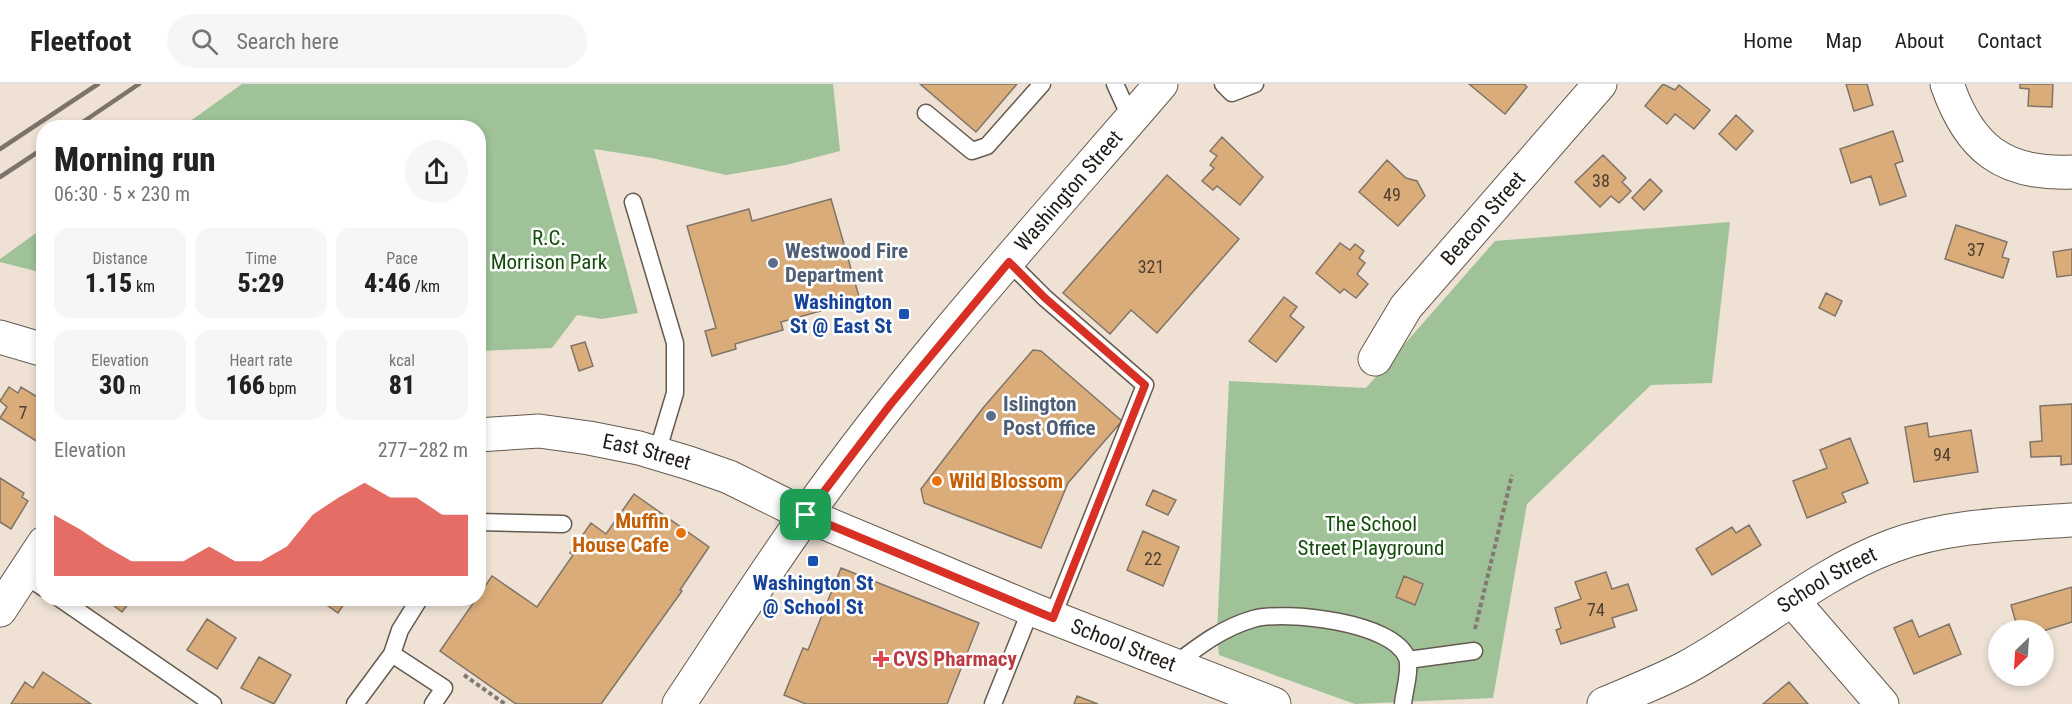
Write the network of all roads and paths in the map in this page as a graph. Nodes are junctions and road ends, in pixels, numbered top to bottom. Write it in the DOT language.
graph roads {
  1 [pos="1042,84"];
  2 [pos="1115,84"];
  3 [pos="1161,84"];
  4 [pos="1222,84"];
  5 [pos="1255,84"];
  6 [pos="1600,84"];
  7 [pos="1947,84"];
  8 [pos="926,113"];
  9 [pos="1131,119"];
  10 [pos="2072,172"];
  11 [pos="633,201"];
  12 [pos="1009,262"];
  13 [pos="0,337"];
  14 [pos="36,348"];
  15 [pos="1375,359"];
  16 [pos="486,434"];
  17 [pos="657,453"];
  18 [pos="1512,475"];
  19 [pos="806,515"];
  20 [pos="2072,520"];
  21 [pos="486,522"];
  22 [pos="563,524"];
  23 [pos="33,581"];
  24 [pos="1792,600"];
  25 [pos="71,606"];
  26 [pos="415,606"];
  27 [pos="0,610"];
  28 [pos="1042,614"];
  29 [pos="1474,651"];
  30 [pos="392,654"];
  31 [pos="1408,660"];
  32 [pos="1174,665"];
  33 [pos="213,704"];
  34 [pos="355,704"];
  35 [pos="433,704"];
  36 [pos="679,704"];
  37 [pos="993,704"];
  38 [pos="1274,704"];
  39 [pos="1403,704"];
  40 [pos="1604,704"];
  41 [pos="1882,704"];
  1 -- 8 [label="lane"];
  2 -- 9 [label="lane"];
  3 -- 9 [label="street, Washington Street"];
  4 -- 5 [label="lane"];
  6 -- 15 [label="street, Beacon Street"];
  7 -- 10 [label="street"];
  9 -- 12 [label="street, Washington Street"];
  11 -- 17 [label="lane"];
  12 -- 19 [label="street, Washington Street"];
  12 -- 28 [label="lane"];
  13 -- 14 [label="street"];
  16 -- 17 [label="street, East Street"];
  17 -- 19 [label="street, East Street"];
  18 -- 29 [label="path"];
  19 -- 28 [label="street, School Street"];
  19 -- 36 [label="street, Washington Street"];
  20 -- 24 [label="street, School Street"];
  21 -- 22 [label="lane"];
  23 -- 27 [label="street"];
  24 -- 40 [label="street, School Street"];
  24 -- 41 [label="street"];
  25 -- 33 [label="lane"];
  26 -- 30 [label="lane"];
  28 -- 32 [label="street, School Street"];
  28 -- 37 [label="lane"];
  29 -- 31 [label="lane"];
  30 -- 34 [label="lane"];
  30 -- 35 [label="lane"];
  31 -- 32 [label="lane"];
  31 -- 39 [label="lane"];
  32 -- 38 [label="street, School Street"];
}
